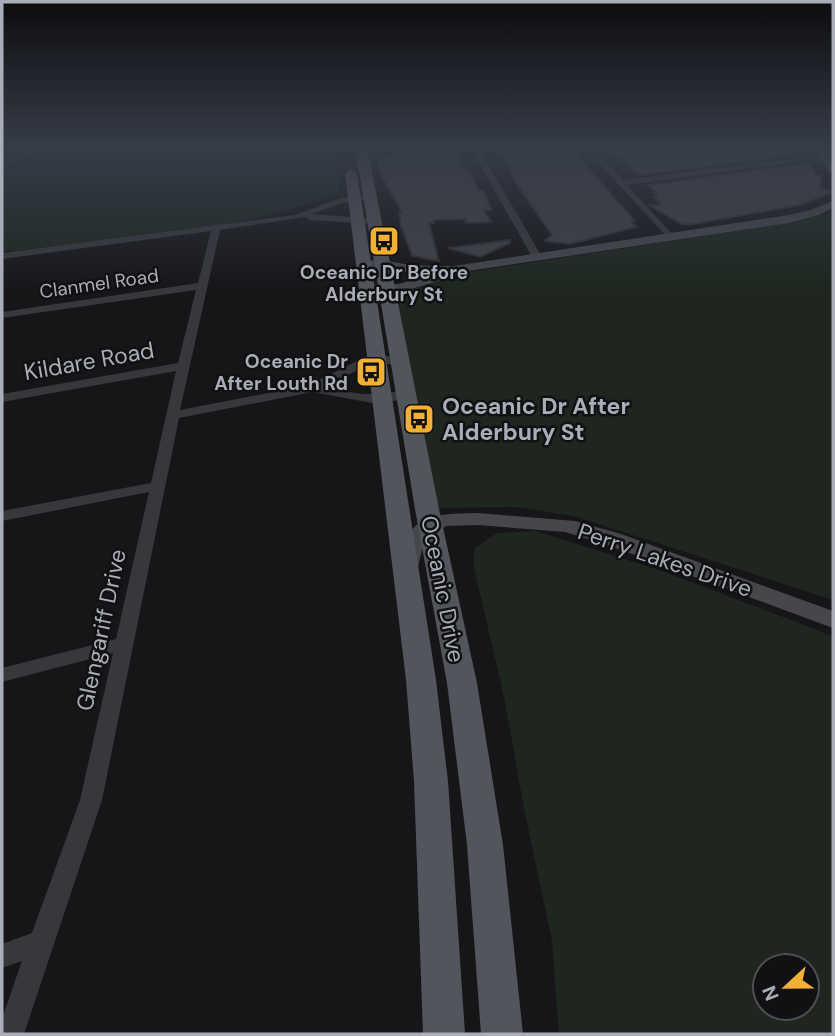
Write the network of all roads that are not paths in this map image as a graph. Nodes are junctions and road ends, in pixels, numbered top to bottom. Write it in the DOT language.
graph roads {
  1 [pos="362,195"];
  2 [pos="502,195"];
  3 [pos="632,195"];
  4 [pos="363,199"];
  5 [pos="833,204"];
  6 [pos="296,217"];
  7 [pos="375,220"];
  8 [pos="357,221"];
  9 [pos="216,229"];
  10 [pos="670,237"];
  11 [pos="2,256"];
  12 [pos="537,257"];
  13 [pos="383,264"];
  14 [pos="363,266"];
  15 [pos="454,270"];
  16 [pos="202,286"];
  17 [pos="367,289"];
  18 [pos="388,289"];
  19 [pos="2,315"];
  20 [pos="377,359"];
  21 [pos="401,361"];
  22 [pos="183,366"];
  23 [pos="313,388"];
  24 [pos="395,397"];
  25 [pos="2,398"];
  26 [pos="173,415"];
  27 [pos="158,486"];
  28 [pos="396,505"];
  29 [pos="2,516"];
  30 [pos="430,525"];
  31 [pos="407,579"];
  32 [pos="833,620"];
  33 [pos="123,644"];
  34 [pos="2,675"];
  35 [pos="39,943"];
  36 [pos="2,956"];
  37 [pos="10,1034"];
  38 [pos="444,1034"];
  39 [pos="502,1034"];
  1 -- 4 [label="main road, Oceanic Drive"];
  2 -- 12 [label="street"];
  3 -- 10 [label="street"];
  4 -- 6 [label="street"];
  4 -- 7 [label="main road, Oceanic Drive"];
  4 -- 8 [label="main road, Oceanic Drive"];
  5 -- 10 [label="street"];
  6 -- 8 [label="street"];
  6 -- 9 [label="street"];
  7 -- 8 [label="street"];
  7 -- 13 [label="main road, Oceanic Drive"];
  8 -- 14 [label="main road, Oceanic Drive"];
  9 -- 11 [label="street"];
  9 -- 16 [label="street, Glengariff Drive"];
  10 -- 12 [label="street"];
  12 -- 15 [label="street"];
  13 -- 14 [label="street"];
  13 -- 15 [label="street"];
  13 -- 18 [label="main road, Oceanic Drive"];
  14 -- 17 [label="main road, Oceanic Drive"];
  15 -- 18 [label="street"];
  16 -- 19 [label="street, Clanmel Road"];
  16 -- 22 [label="street, Glengariff Drive"];
  17 -- 18 [label="street"];
  17 -- 20 [label="main road, Oceanic Drive"];
  18 -- 21 [label="main road, Oceanic Drive"];
  20 -- 21 [label="street"];
  20 -- 23 [label="street"];
  20 -- 24 [label="main road, Oceanic Drive"];
  21 -- 24 [label="main road, Oceanic Drive"];
  22 -- 25 [label="street, Kildare Road"];
  22 -- 26 [label="street, Glengariff Drive"];
  23 -- 24 [label="street"];
  23 -- 26 [label="street"];
  24 -- 28 [label="main road, Oceanic Drive"];
  24 -- 30 [label="main road, Oceanic Drive"];
  26 -- 27 [label="street, Glengariff Drive"];
  27 -- 29 [label="street"];
  27 -- 33 [label="street, Glengariff Drive"];
  28 -- 30 [label="street, Perry Lakes Drive"];
  28 -- 31 [label="main road, Oceanic Drive"];
  30 -- 31 [label="street"];
  30 -- 32 [label="street, Perry Lakes Drive"];
  30 -- 39 [label="main road, Oceanic Drive"];
  31 -- 38 [label="main road, Oceanic Drive"];
  33 -- 34 [label="street"];
  33 -- 35 [label="street, Glengariff Drive"];
  35 -- 36 [label="street"];
  35 -- 37 [label="street, Glengariff Drive"];
}
